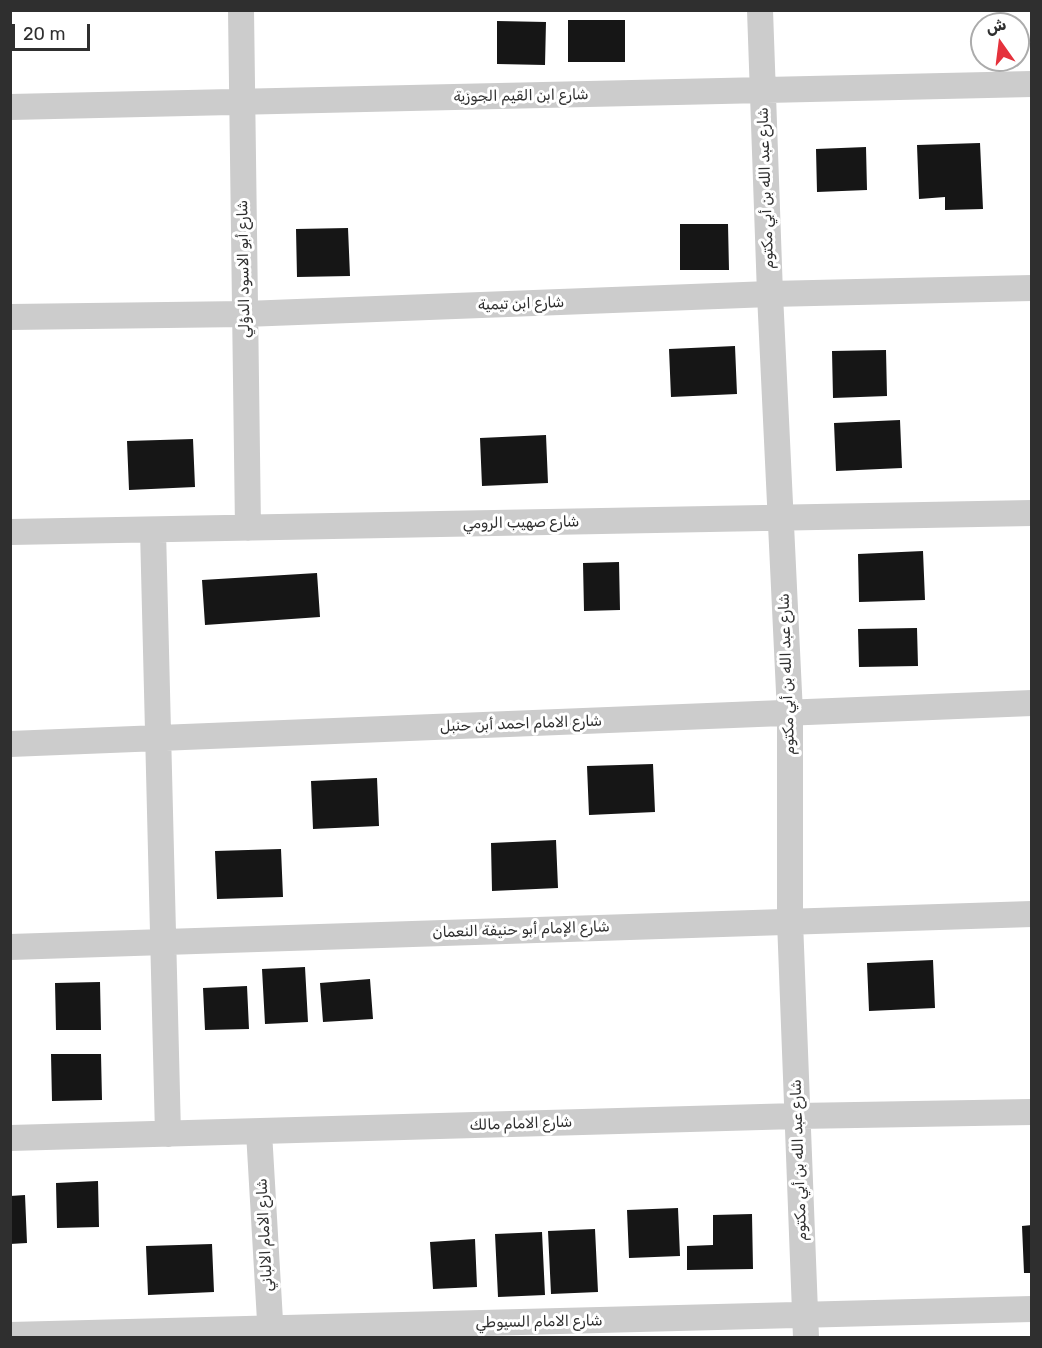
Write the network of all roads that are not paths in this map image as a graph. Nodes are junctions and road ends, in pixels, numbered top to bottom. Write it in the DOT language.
graph roads {
  1 [pos="241,10"];
  2 [pos="760,10"];
  3 [pos="1032,84"];
  4 [pos="763,90"];
  5 [pos="242,102"];
  6 [pos="10,107"];
  7 [pos="1032,288"];
  8 [pos="770,294"];
  9 [pos="245,314"];
  10 [pos="10,316"];
  11 [pos="1032,513"];
  12 [pos="782,518"];
  13 [pos="248,528"];
  14 [pos="153,530"];
  15 [pos="10,532"];
  16 [pos="1032,703"];
  17 [pos="790,713"];
  18 [pos="159,738"];
  19 [pos="10,744"];
  20 [pos="1032,914"];
  21 [pos="790,921"];
  22 [pos="164,942"];
  23 [pos="10,947"];
  24 [pos="1032,1112"];
  25 [pos="797,1116"];
  26 [pos="259,1132"];
  27 [pos="168,1134"];
  28 [pos="10,1138"];
  29 [pos="1032,1309"];
  30 [pos="806,1326"];
  31 [pos="271,1333"];
  32 [pos="10,1335"];
  1 -- 5 [label="street, شارع أبو الاسود الدؤلي"];
  2 -- 4 [label="street, شارع عبد الله بن أبي مكتوم"];
  3 -- 4 [label="street, شارع ابن القيم الجوزية"];
  4 -- 5 [label="street, شارع ابن القيم الجوزية"];
  4 -- 8 [label="street, شارع عبد الله بن أبي مكتوم"];
  5 -- 6 [label="street, شارع ابن القيم الجوزية"];
  5 -- 9 [label="street, شارع أبو الاسود الدؤلي"];
  7 -- 8 [label="street, شارع ابن تيمية"];
  8 -- 9 [label="street, شارع ابن تيمية"];
  8 -- 12 [label="street, شارع عبد الله بن أبي مكتوم"];
  9 -- 10 [label="street, شارع ابن تيمية"];
  9 -- 13 [label="street, شارع أبو الاسود الدؤلي"];
  11 -- 12 [label="street, شارع صهيب الرومي"];
  12 -- 13 [label="street, شارع صهيب الرومي"];
  12 -- 17 [label="street, شارع عبد الله بن أبي مكتوم"];
  13 -- 14 [label="street, شارع صهيب الرومي"];
  14 -- 15 [label="street, شارع صهيب الرومي"];
  14 -- 18 [label="street"];
  16 -- 17 [label="street, شارع الامام احمد أبن حنبل"];
  17 -- 18 [label="street, شارع الامام احمد أبن حنبل"];
  17 -- 21 [label="street, شارع عبد الله بن أبي مكتوم"];
  18 -- 19 [label="street, شارع الامام احمد أبن حنبل"];
  18 -- 22 [label="street"];
  20 -- 21 [label="street, شارع الإمام أبو حنيفة النعمان"];
  21 -- 22 [label="street, شارع الإمام أبو حنيفة النعمان"];
  21 -- 25 [label="street, شارع عبد الله بن أبي مكتوم"];
  22 -- 23 [label="street, شارع الإمام أبو حنيفة النعمان"];
  22 -- 27 [label="street"];
  24 -- 25 [label="street, شارع الامام مالك"];
  25 -- 26 [label="street, شارع الامام مالك"];
  25 -- 30 [label="street, شارع عبد الله بن أبي مكتوم"];
  26 -- 27 [label="street, شارع الامام مالك"];
  26 -- 31 [label="street, شارع الامام الالباني"];
  27 -- 28 [label="street, شارع الامام مالك"];
  29 -- 30 [label="street, شارع الامام السيوطي"];
  30 -- 31 [label="street, شارع الامام السيوطي"];
  31 -- 32 [label="street, شارع الامام السيوطي"];
}
